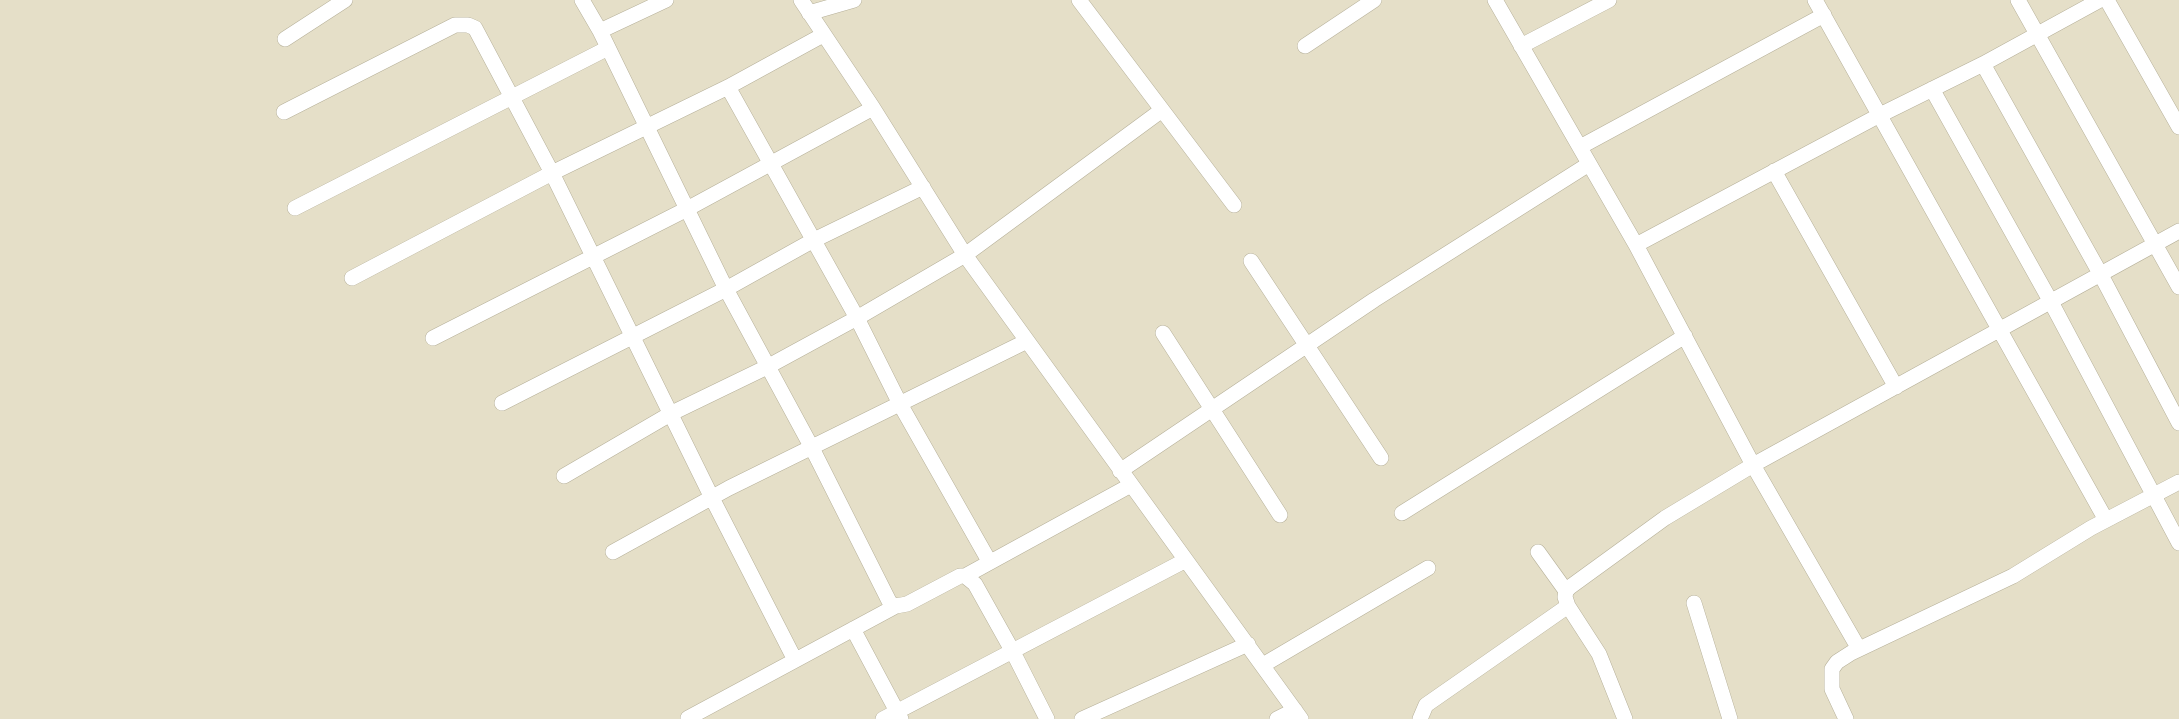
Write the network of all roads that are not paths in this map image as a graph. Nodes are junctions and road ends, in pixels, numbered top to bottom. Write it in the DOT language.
graph roads {
  1 [pos="346,0"];
  2 [pos="582,0"];
  3 [pos="666,0"];
  4 [pos="854,0"];
  5 [pos="1079,0"];
  6 [pos="1374,0"];
  7 [pos="1495,0"];
  8 [pos="1609,0"];
  9 [pos="1815,0"];
  10 [pos="2018,0"];
  11 [pos="2100,0"];
  12 [pos="2108,0"];
  13 [pos="805,6"];
  14 [pos="1824,15"];
  15 [pos="600,31"];
  16 [pos="823,35"];
  17 [pos="2037,35"];
  18 [pos="286,39"];
  19 [pos="1305,46"];
  20 [pos="1522,46"];
  21 [pos="608,48"];
  22 [pos="1982,64"];
  23 [pos="728,87"];
  24 [pos="1932,89"];
  25 [pos="512,95"];
  26 [pos="873,108"];
  27 [pos="1162,110"];
  28 [pos="284,112"];
  29 [pos="1878,116"];
  30 [pos="2179,127"];
  31 [pos="646,128"];
  32 [pos="1580,147"];
  33 [pos="770,164"];
  34 [pos="1589,164"];
  35 [pos="1774,171"];
  36 [pos="552,173"];
  37 [pos="923,187"];
  38 [pos="1234,205"];
  39 [pos="294,208"];
  40 [pos="687,209"];
  41 [pos="2179,231"];
  42 [pos="812,241"];
  43 [pos="2155,244"];
  44 [pos="1636,245"];
  45 [pos="965,255"];
  46 [pos="593,256"];
  47 [pos="1251,261"];
  48 [pos="2101,275"];
  49 [pos="352,278"];
  50 [pos="2179,287"];
  51 [pos="726,289"];
  52 [pos="2051,302"];
  53 [pos="857,318"];
  54 [pos="2001,330"];
  55 [pos="1163,334"];
  56 [pos="633,335"];
  57 [pos="1684,336"];
  58 [pos="433,338"];
  59 [pos="1025,342"];
  60 [pos="1306,346"];
  61 [pos="767,367"];
  62 [pos="1896,388"];
  63 [pos="502,403"];
  64 [pos="900,404"];
  65 [pos="1213,409"];
  66 [pos="672,413"];
  67 [pos="2179,423"];
  68 [pos="812,448"];
  69 [pos="1381,458"];
  70 [pos="1754,466"];
  71 [pos="1120,471"];
  72 [pos="564,476"];
  73 [pos="2179,482"];
  74 [pos="1130,485"];
  75 [pos="2152,494"];
  76 [pos="712,498"];
  77 [pos="1402,513"];
  78 [pos="1280,515"];
  79 [pos="2106,520"];
  80 [pos="2179,543"];
  81 [pos="613,552"];
  82 [pos="1538,552"];
  83 [pos="1186,560"];
  84 [pos="990,561"];
  85 [pos="1428,568"];
  86 [pos="965,576"];
  87 [pos="1567,598"];
  88 [pos="1694,603"];
  89 [pos="896,606"];
  90 [pos="852,629"];
  91 [pos="1248,644"];
  92 [pos="1859,649"];
  93 [pos="1014,652"];
  94 [pos="795,660"];
  95 [pos="1263,665"];
  96 [pos="899,715"];
  97 [pos="1298,715"];
  98 [pos="688,718"];
  99 [pos="883,719"];
  100 [pos="1047,719"];
  101 [pos="1082,719"];
  102 [pos="1277,719"];
  103 [pos="1420,719"];
  104 [pos="1625,719"];
  105 [pos="1730,719"];
  106 [pos="1846,719"];
  1 -- 18 [label="street"];
  2 -- 15 [label="street"];
  3 -- 15 [label="street"];
  4 -- 13 [label="street"];
  5 -- 27 [label="street"];
  6 -- 19 [label="street"];
  7 -- 20 [label="street"];
  8 -- 20 [label="street"];
  9 -- 14 [label="street"];
  10 -- 17 [label="street"];
  11 -- 17 [label="street"];
  12 -- 30 [label="street"];
  13 -- 16 [label="street"];
  14 -- 29 [label="street"];
  14 -- 32 [label="street"];
  15 -- 21 [label="street"];
  16 -- 23 [label="street"];
  16 -- 26 [label="street"];
  17 -- 22 [label="street"];
  17 -- 43 [label="street"];
  20 -- 32 [label="street"];
  21 -- 25 [label="street"];
  21 -- 31 [label="street"];
  22 -- 24 [label="street"];
  22 -- 48 [label="street"];
  23 -- 31 [label="street"];
  23 -- 33 [label="street"];
  24 -- 29 [label="street"];
  24 -- 52 [label="street"];
  25 -- 28 [label="street"];
  25 -- 36 [label="street"];
  25 -- 39 [label="street"];
  26 -- 33 [label="street"];
  26 -- 37 [label="street"];
  27 -- 38 [label="street"];
  27 -- 45 [label="street"];
  29 -- 35 [label="street"];
  29 -- 54 [label="street"];
  31 -- 36 [label="street"];
  31 -- 40 [label="street"];
  32 -- 34 [label="street"];
  33 -- 40 [label="street"];
  33 -- 42 [label="street"];
  34 -- 44 [label="street"];
  34 -- 60 [label="street"];
  35 -- 44 [label="street"];
  35 -- 62 [label="street"];
  36 -- 46 [label="street"];
  36 -- 49 [label="street"];
  37 -- 42 [label="street"];
  37 -- 45 [label="street"];
  40 -- 46 [label="street"];
  40 -- 51 [label="street"];
  41 -- 43 [label="street"];
  42 -- 51 [label="street"];
  42 -- 53 [label="street"];
  43 -- 48 [label="street"];
  43 -- 50 [label="street"];
  44 -- 57 [label="street"];
  45 -- 53 [label="street"];
  45 -- 59 [label="street"];
  46 -- 56 [label="street"];
  46 -- 58 [label="street"];
  47 -- 60 [label="street"];
  48 -- 52 [label="street"];
  48 -- 67 [label="street"];
  51 -- 56 [label="street"];
  51 -- 61 [label="street"];
  52 -- 54 [label="street"];
  52 -- 75 [label="street"];
  53 -- 61 [label="street"];
  53 -- 64 [label="street"];
  54 -- 62 [label="street"];
  54 -- 79 [label="street"];
  55 -- 65 [label="street"];
  56 -- 63 [label="street"];
  56 -- 66 [label="street"];
  57 -- 70 [label="street"];
  57 -- 77 [label="street"];
  59 -- 64 [label="street"];
  59 -- 71 [label="street"];
  60 -- 65 [label="street"];
  60 -- 69 [label="street"];
  61 -- 66 [label="street"];
  61 -- 68 [label="street"];
  62 -- 70 [label="street"];
  64 -- 68 [label="street"];
  64 -- 84 [label="street"];
  65 -- 71 [label="street"];
  65 -- 78 [label="street"];
  66 -- 72 [label="street"];
  66 -- 76 [label="street"];
  68 -- 76 [label="street"];
  68 -- 89 [label="street"];
  70 -- 87 [label="street"];
  70 -- 92 [label="street"];
  71 -- 74 [label="street"];
  73 -- 75 [label="street"];
  74 -- 83 [label="street"];
  74 -- 84 [label="street"];
  75 -- 79 [label="street"];
  75 -- 80 [label="street"];
  76 -- 81 [label="street"];
  76 -- 94 [label="street"];
  79 -- 92 [label="street"];
  82 -- 87 [label="street"];
  83 -- 91 [label="street"];
  83 -- 93 [label="street"];
  84 -- 86 [label="street"];
  85 -- 95 [label="street"];
  86 -- 89 [label="street"];
  86 -- 93 [label="street"];
  87 -- 103 [label="street"];
  87 -- 104 [label="street"];
  88 -- 105 [label="street"];
  89 -- 90 [label="street"];
  90 -- 94 [label="street"];
  90 -- 96 [label="street"];
  91 -- 95 [label="street"];
  91 -- 101 [label="street"];
  92 -- 106 [label="street"];
  93 -- 96 [label="street"];
  93 -- 100 [label="street"];
  94 -- 98 [label="street"];
  95 -- 97 [label="street"];
  96 -- 99 [label="street"];
  97 -- 102 [label="street"];
}
